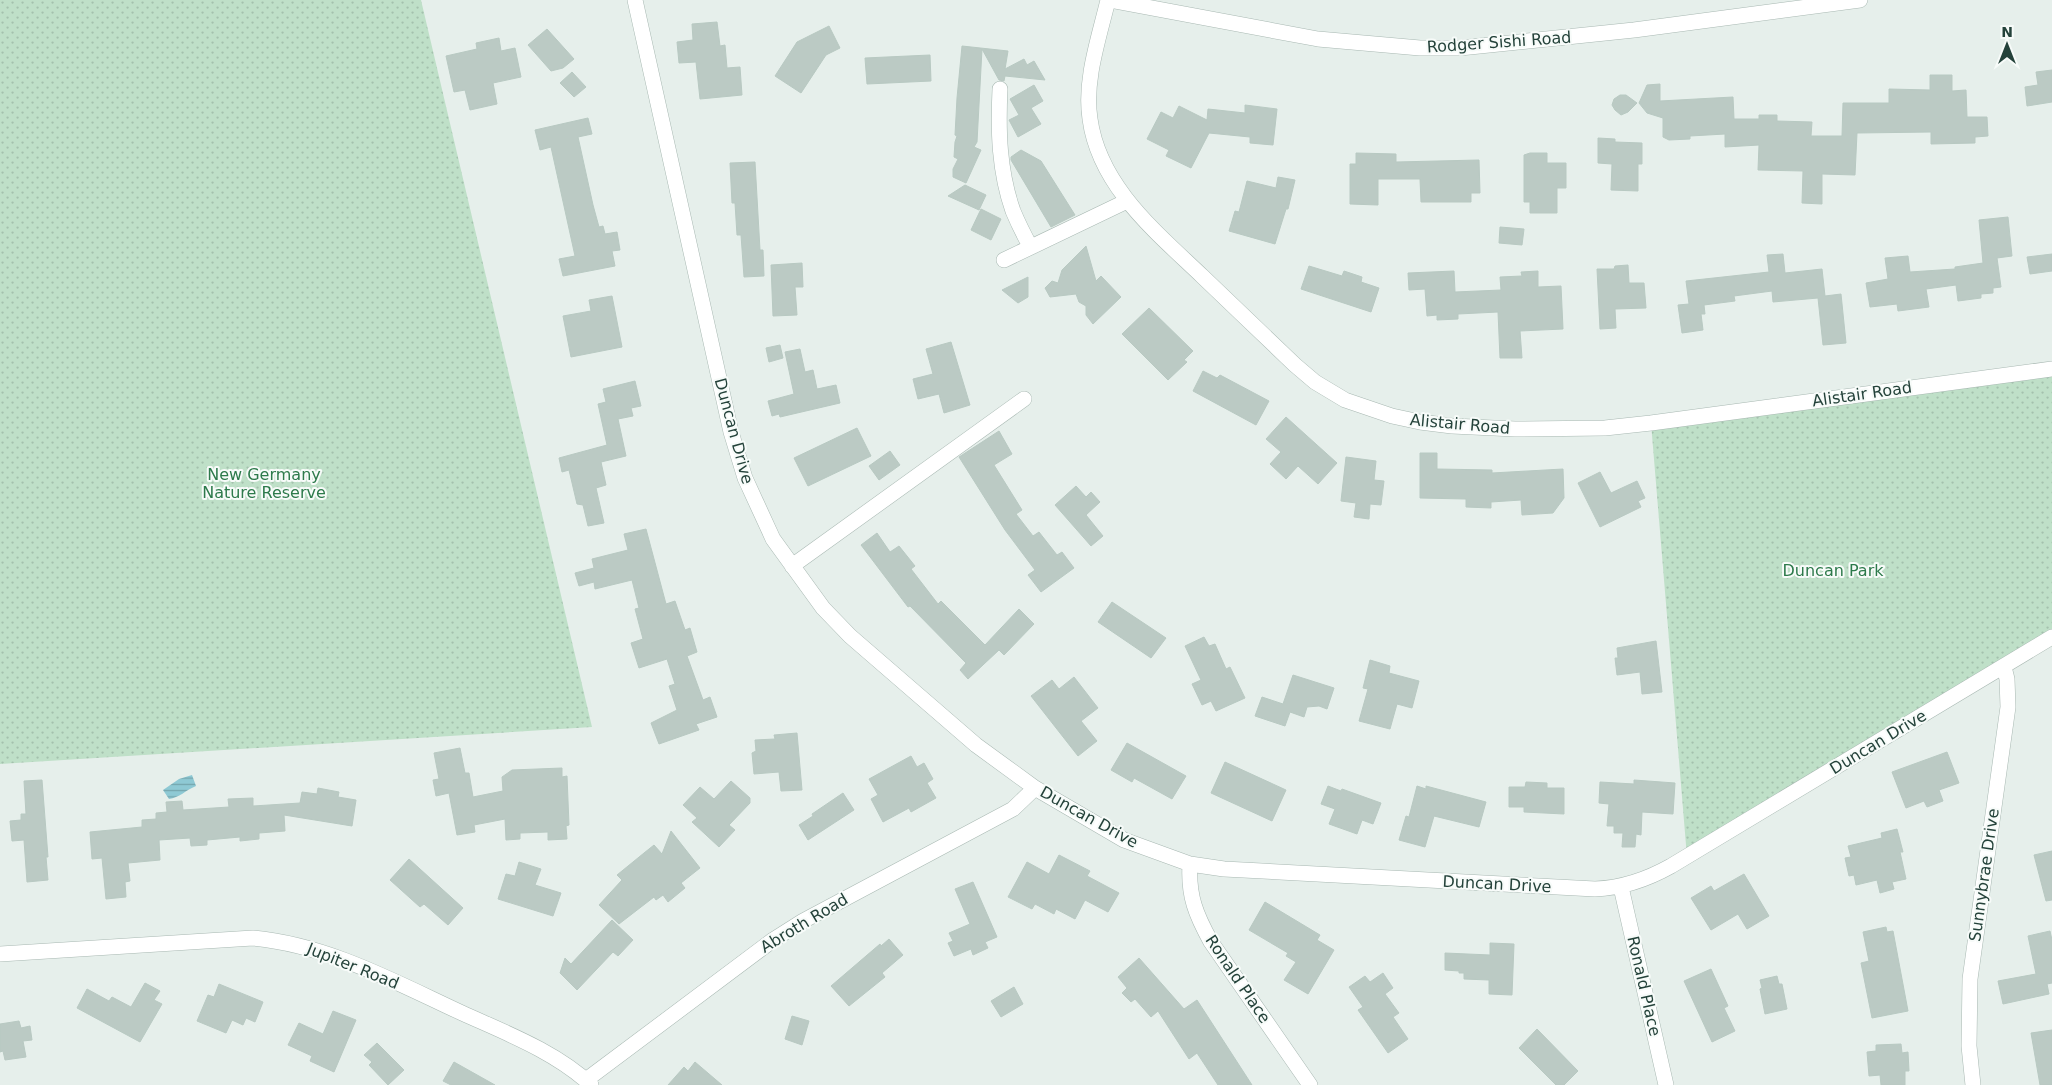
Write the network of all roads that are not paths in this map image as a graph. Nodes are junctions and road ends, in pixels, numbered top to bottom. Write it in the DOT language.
graph roads {
  1 [pos="636,0"];
  2 [pos="1108,0"];
  3 [pos="1860,0"];
  4 [pos="1000,89"];
  5 [pos="1127,200"];
  6 [pos="1030,246"];
  7 [pos="1004,260"];
  8 [pos="2052,369"];
  9 [pos="1024,399"];
  10 [pos="792,566"];
  11 [pos="2052,637"];
  12 [pos="2004,667"];
  13 [pos="1036,788"];
  14 [pos="1190,864"];
  15 [pos="1621,887"];
  16 [pos="0,954"];
  17 [pos="589,1082"];
  18 [pos="1310,1085"];
  19 [pos="1666,1085"];
  20 [pos="1973,1085"];
  1 -- 10 [label="street, Duncan Drive"];
  2 -- 3 [label="street, Rodger Sishi Road"];
  2 -- 5 [label="street, Alistair Road"];
  4 -- 6 [label="street"];
  5 -- 6 [label="street"];
  5 -- 8 [label="street, Alistair Road"];
  6 -- 7 [label="street"];
  9 -- 10 [label="street"];
  10 -- 13 [label="street, Duncan Drive"];
  11 -- 12 [label="street, Duncan Drive"];
  12 -- 15 [label="street, Duncan Drive"];
  12 -- 20 [label="street, Sunnybrae Drive"];
  13 -- 14 [label="street, Duncan Drive"];
  13 -- 17 [label="street, Abroth Road"];
  14 -- 15 [label="street, Duncan Drive"];
  14 -- 18 [label="street, Ronald Place"];
  15 -- 19 [label="street, Ronald Place"];
  16 -- 17 [label="street, Jupiter Road"];
}
